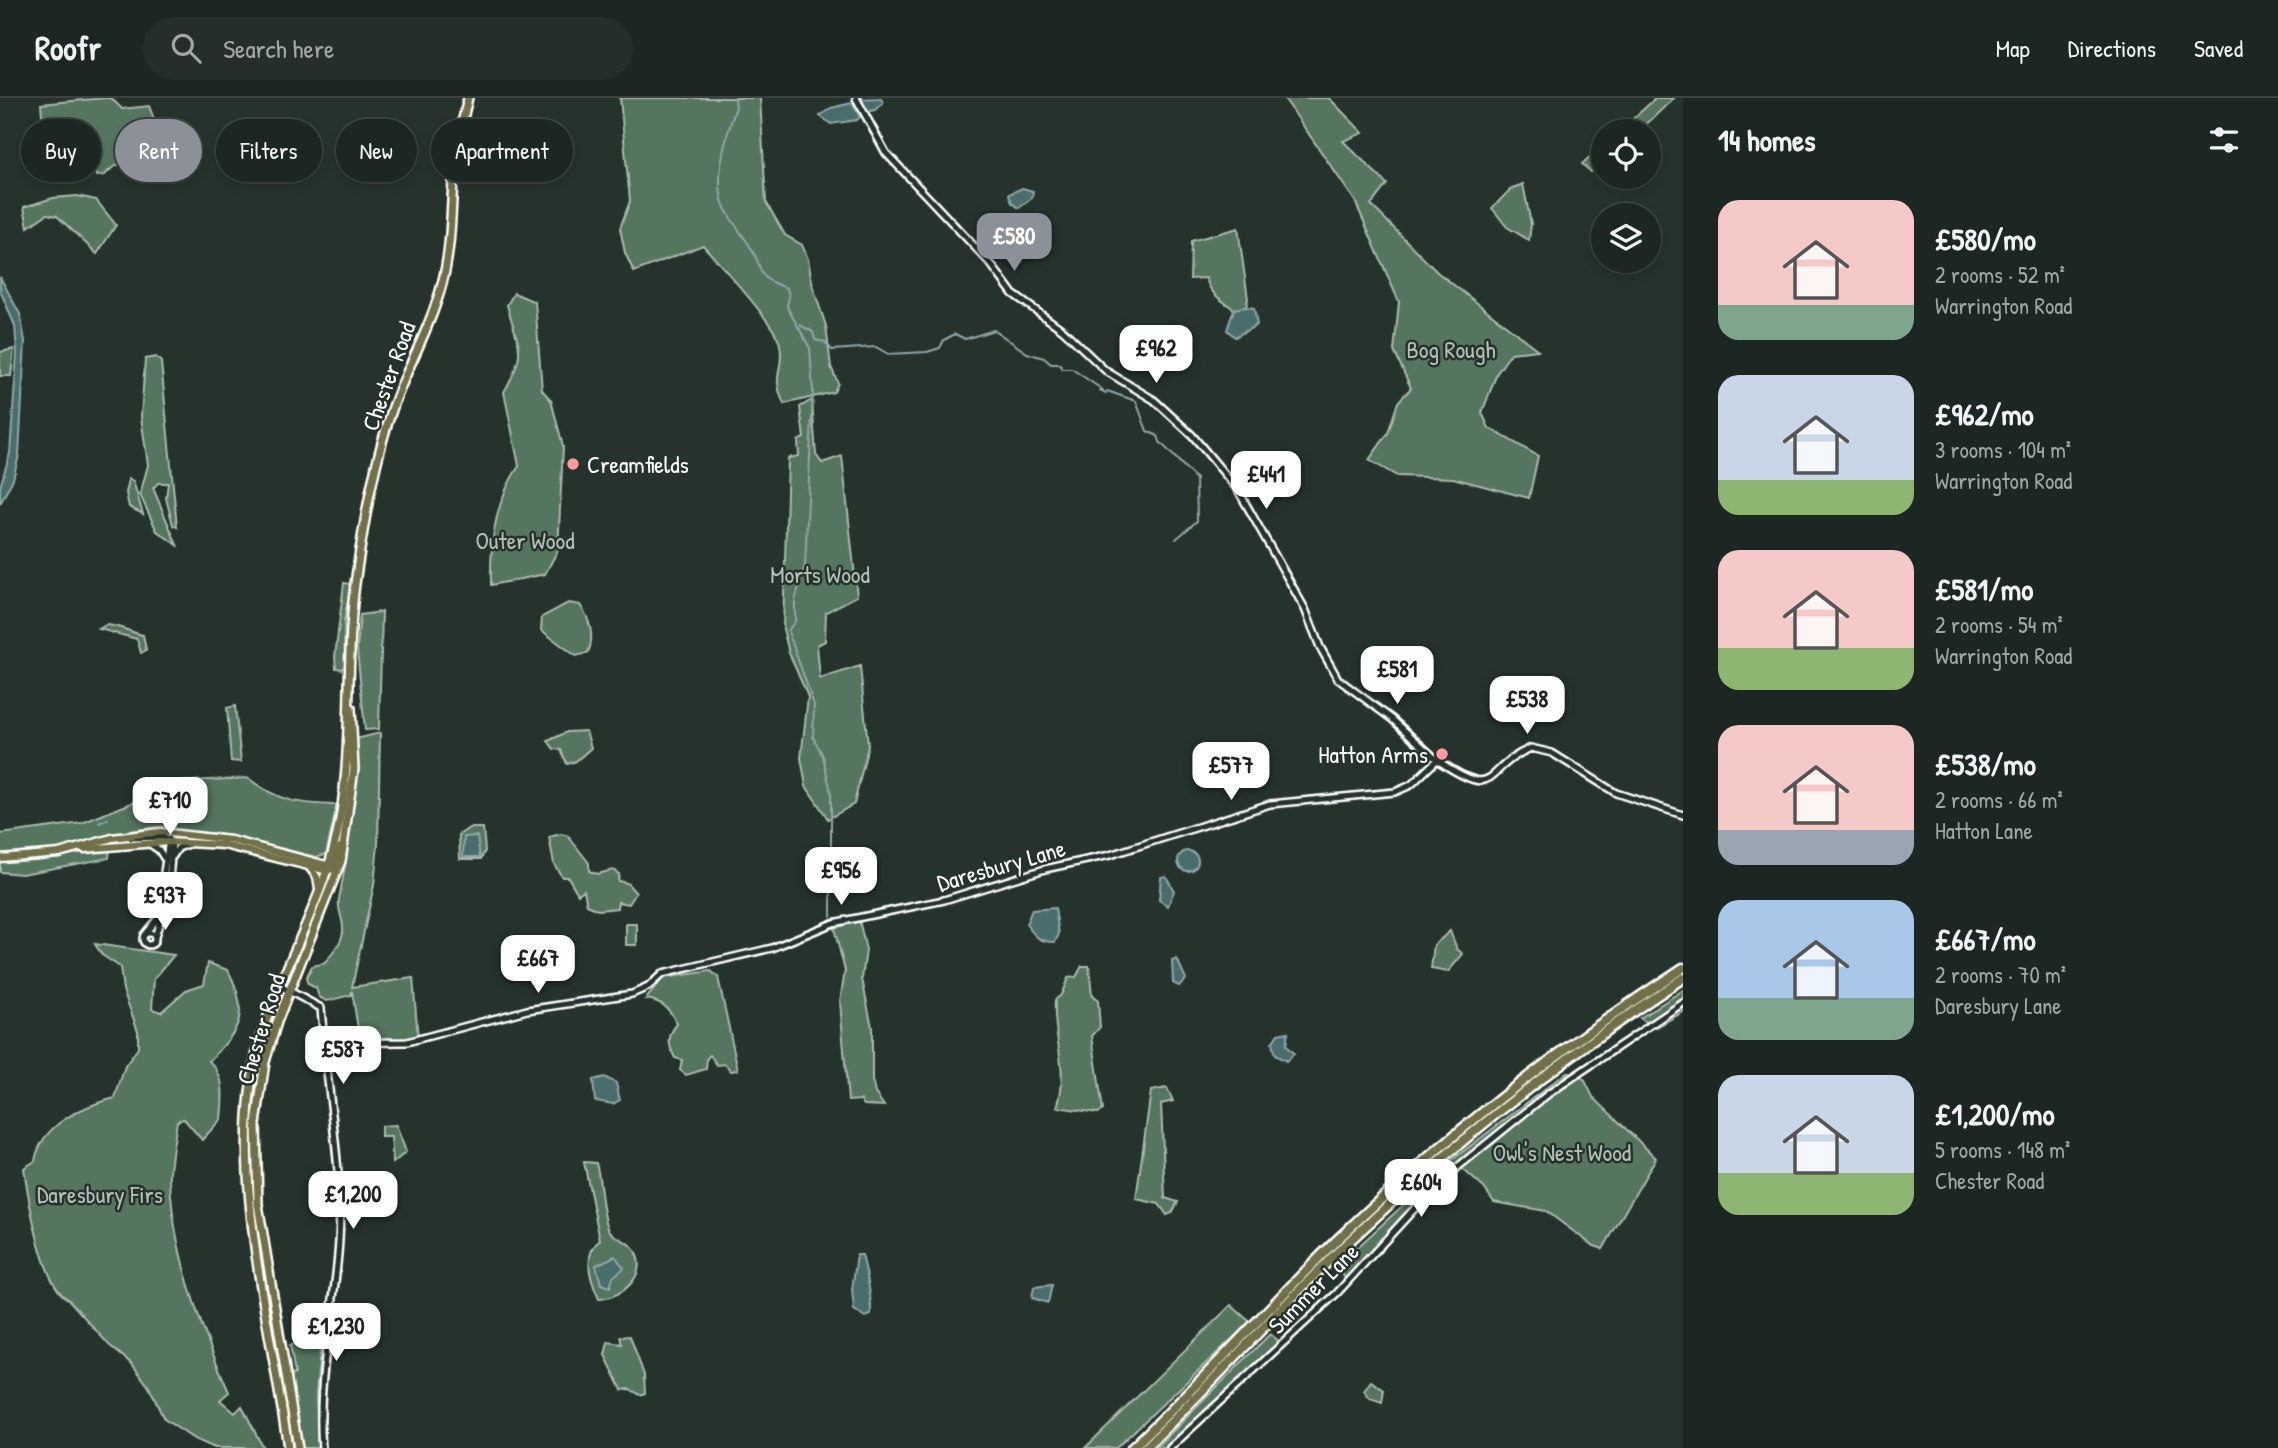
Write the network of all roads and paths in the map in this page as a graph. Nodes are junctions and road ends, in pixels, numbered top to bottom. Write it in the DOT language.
graph roads {
  1 [pos="468,98"];
  2 [pos="856,98"];
  3 [pos="348,669"];
  4 [pos="1437,760"];
  5 [pos="1683,816"];
  6 [pos="345,832"];
  7 [pos="178,833"];
  8 [pos="112,838"];
  9 [pos="169,841"];
  10 [pos="146,843"];
  11 [pos="192,843"];
  12 [pos="75,849"];
  13 [pos="333,852"];
  14 [pos="0,858"];
  15 [pos="172,858"];
  16 [pos="165,861"];
  17 [pos="307,863"];
  18 [pos="330,869"];
  19 [pos="334,880"];
  20 [pos="317,901"];
  21 [pos="144,935"];
  22 [pos="155,937"];
  23 [pos="1683,968"];
  24 [pos="1683,978"];
  25 [pos="279,986"];
  26 [pos="288,990"];
  27 [pos="1683,1003"];
  28 [pos="324,1043"];
  29 [pos="288,1448"];
  30 [pos="298,1448"];
  31 [pos="322,1448"];
  32 [pos="1132,1448"];
  33 [pos="1145,1448"];
  34 [pos="1170,1448"];
  1 -- 3 [label="highway, Chester Road"];
  2 -- 4 [label="street"];
  3 -- 6 [label="highway, Chester Road"];
  3 -- 13 [label="highway, Chester Road"];
  4 -- 5 [label="street"];
  4 -- 28 [label="street, Daresbury Lane"];
  6 -- 18 [label="main road"];
  6 -- 19 [label="highway, Chester Road"];
  7 -- 8 [label="main road"];
  7 -- 9 [label="street"];
  7 -- 17 [label="main road"];
  8 -- 9 [label="street"];
  8 -- 12 [label="main road"];
  9 -- 10 [label="main road"];
  9 -- 11 [label="main road"];
  9 -- 15 [label="street"];
  9 -- 16 [label="street"];
  10 -- 12 [label="main road"];
  10 -- 16 [label="street"];
  11 -- 15 [label="street"];
  11 -- 17 [label="main road"];
  12 -- 14 [label="main road"];
  13 -- 17 [label="main road"];
  13 -- 18 [label="highway, Chester Road"];
  15 -- 22 [label="street"];
  16 -- 21 [label="street"];
  17 -- 18 [label="main road"];
  17 -- 20 [label="main road"];
  18 -- 19 [label="main road"];
  18 -- 20 [label="highway, Chester Road"];
  19 -- 26 [label="highway, Chester Road"];
  20 -- 25 [label="highway, Chester Road"];
  21 -- 22 [label="street"];
  21 -- 22 [label="street"];
  23 -- 32 [label="highway"];
  24 -- 33 [label="highway"];
  25 -- 26 [label="street"];
  25 -- 29 [label="highway, Chester Road"];
  26 -- 28 [label="street"];
  26 -- 30 [label="highway, Chester Road"];
  27 -- 34 [label="street, Summer Lane"];
  28 -- 31 [label="street"];
}
